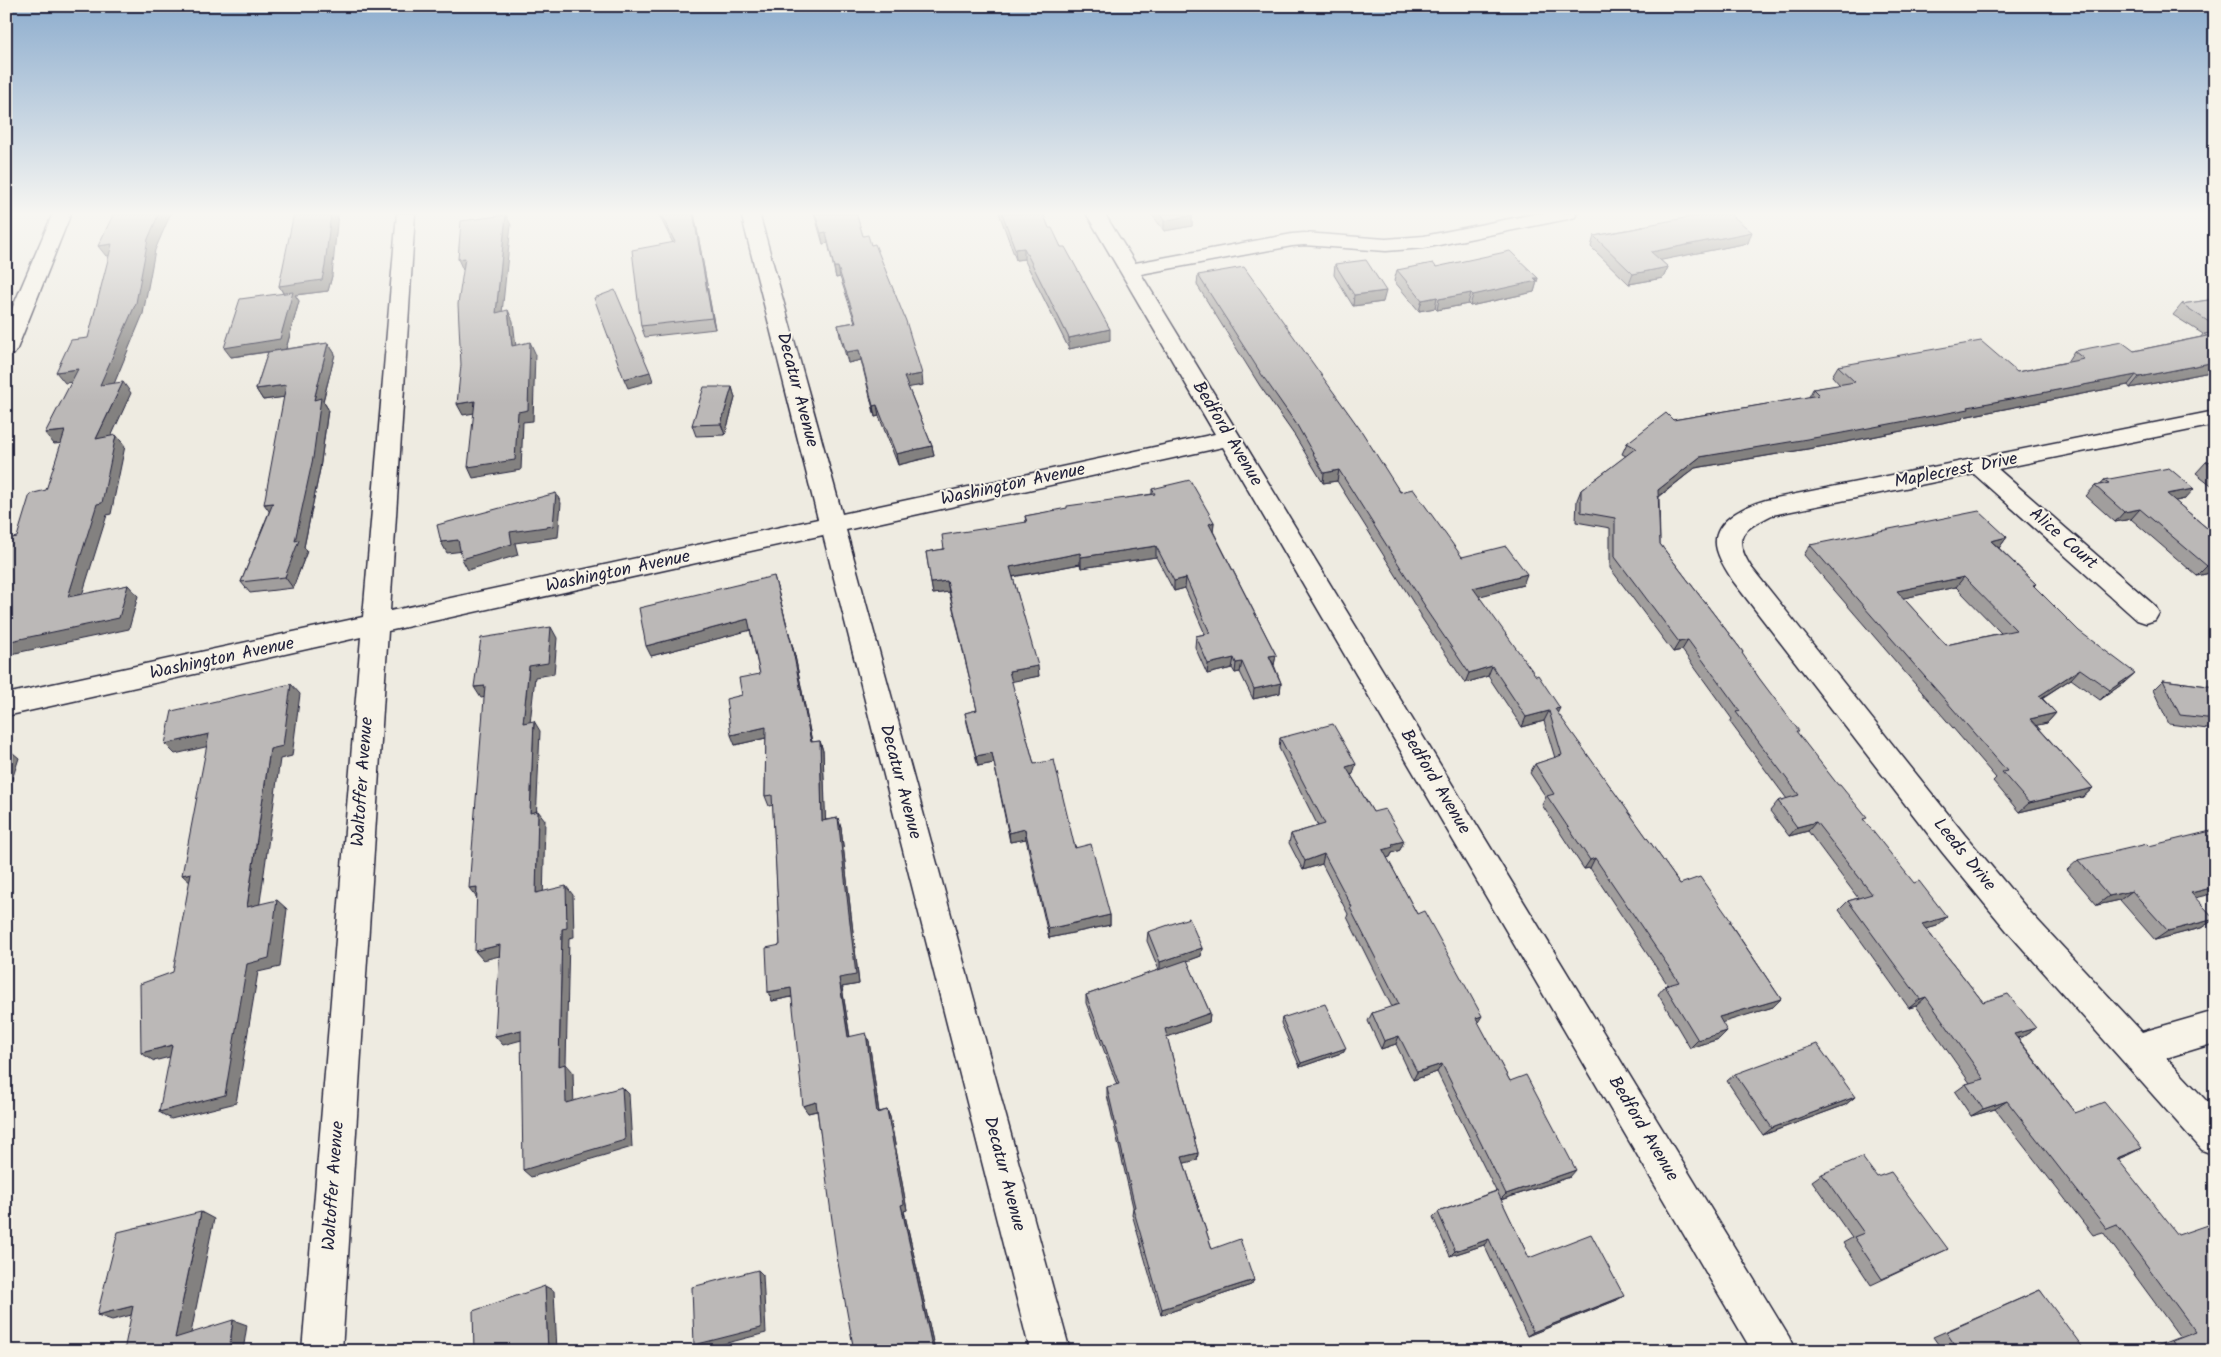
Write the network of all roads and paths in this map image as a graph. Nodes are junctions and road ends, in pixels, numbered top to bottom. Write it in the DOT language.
graph roads {
  1 [pos="36,276"];
  2 [pos="401,276"];
  3 [pos="767,276"];
  4 [pos="1133,276"];
  5 [pos="6,349"];
  6 [pos="2215,418"];
  7 [pos="1229,438"];
  8 [pos="1980,466"];
  9 [pos="832,524"];
  10 [pos="1732,558"];
  11 [pos="2146,613"];
  12 [pos="375,625"];
  13 [pos="6,705"];
  14 [pos="2215,1027"];
  15 [pos="2137,1050"];
  16 [pos="2215,1137"];
  17 [pos="322,1351"];
  18 [pos="1050,1351"];
  19 [pos="1775,1351"];
  1 -- 5 [label="street"];
  2 -- 12 [label="street, Waltoffer Avenue"];
  3 -- 9 [label="street, Decatur Avenue"];
  4 -- 7 [label="street, Bedford Avenue"];
  6 -- 8 [label="street, Maplecrest Drive"];
  7 -- 9 [label="street, Washington Avenue"];
  7 -- 19 [label="street, Bedford Avenue"];
  8 -- 10 [label="street, Maplecrest Drive"];
  8 -- 11 [label="street, Alice Court"];
  9 -- 12 [label="street, Washington Avenue"];
  9 -- 18 [label="street, Decatur Avenue"];
  10 -- 15 [label="street, Leeds Drive"];
  12 -- 13 [label="street, Washington Avenue"];
  12 -- 17 [label="street, Waltoffer Avenue"];
  14 -- 15 [label="street"];
  15 -- 16 [label="street, Leeds Drive"];
}
